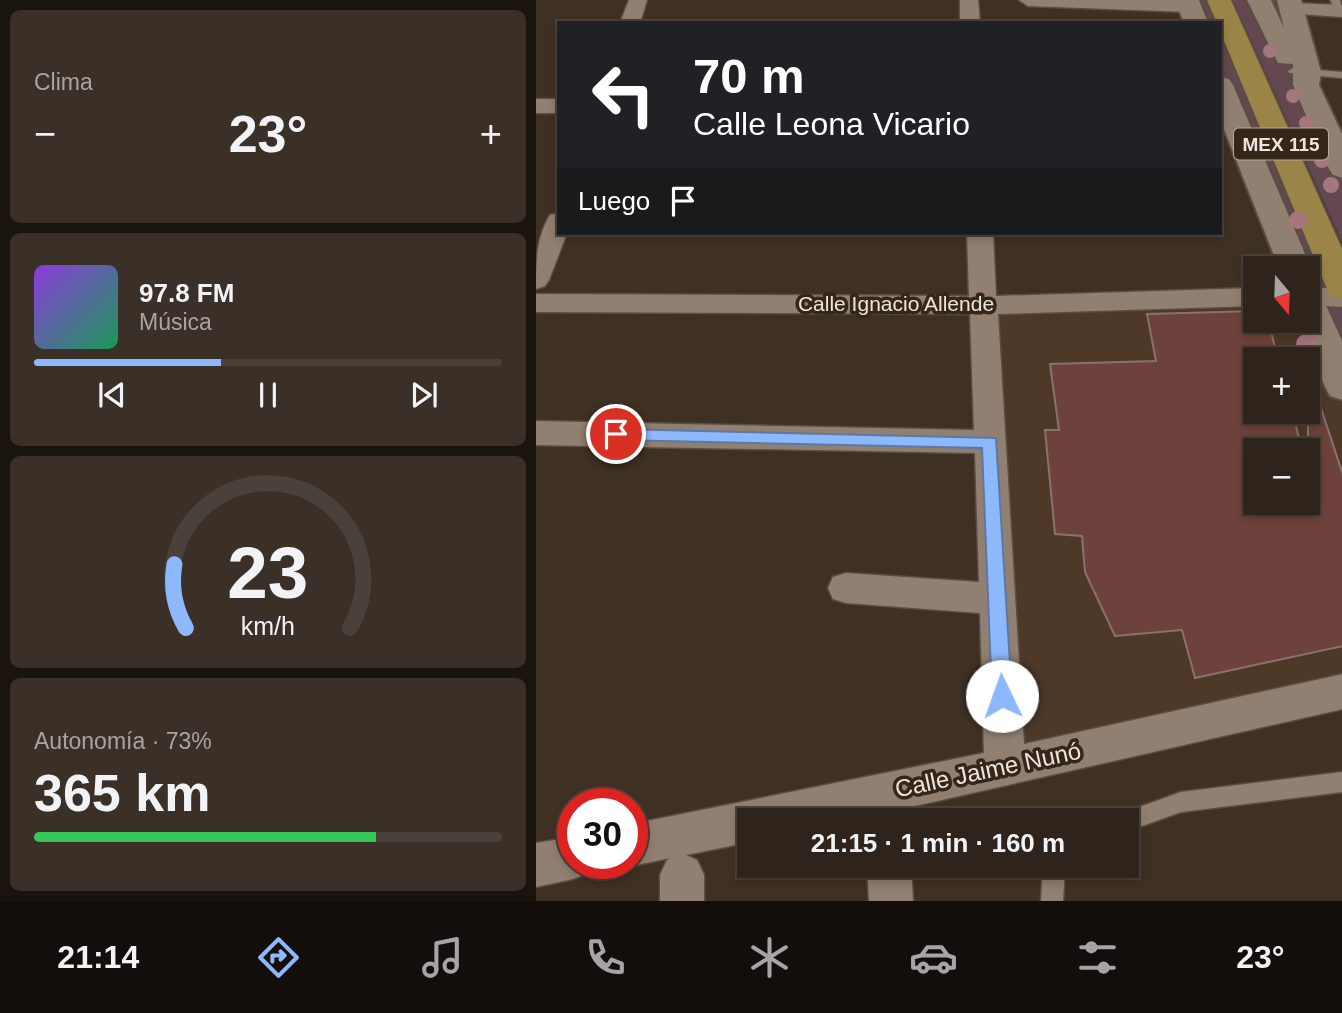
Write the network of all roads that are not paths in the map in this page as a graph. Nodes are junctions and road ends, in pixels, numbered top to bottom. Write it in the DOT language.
graph roads {
  1 [pos="638,0"];
  2 [pos="969,0"];
  3 [pos="1028,0"];
  4 [pos="1219,0"];
  5 [pos="1233,0"];
  6 [pos="1259,0"];
  7 [pos="1290,4"];
  8 [pos="1339,7"];
  9 [pos="1191,9"];
  10 [pos="631,21"];
  11 [pos="970,21"];
  12 [pos="1343,75"];
  13 [pos="1302,76"];
  14 [pos="1222,95"];
  15 [pos="536,106"];
  16 [pos="557,106"];
  17 [pos="1228,125"];
  18 [pos="1333,130"];
  19 [pos="1343,169"];
  20 [pos="557,225"];
  21 [pos="980,235"];
  22 [pos="1343,242"];
  23 [pos="1289,256"];
  24 [pos="536,280"];
  25 [pos="1343,289"];
  26 [pos="1243,298"];
  27 [pos="1320,298"];
  28 [pos="1343,298"];
  29 [pos="536,303"];
  30 [pos="983,305"];
  31 [pos="1320,329"];
  32 [pos="1343,387"];
  33 [pos="536,433"];
  34 [pos="990,442"];
  35 [pos="846,588"];
  36 [pos="997,599"];
  37 [pos="1343,691"];
  38 [pos="1006,768"];
  39 [pos="1343,782"];
  40 [pos="885,807"];
  41 [pos="1139,817"];
  42 [pos="648,843"];
  43 [pos="557,861"];
  44 [pos="536,865"];
  45 [pos="890,878"];
  46 [pos="1053,878"];
  47 [pos="891,901"];
  48 [pos="1052,901"];
  1 -- 10 [label="street"];
  2 -- 11 [label="street"];
  3 -- 9 [label="street"];
  4 -- 25 [label="main road, MEX 115"];
  5 -- 22 [label="main road, MEX 115"];
  6 -- 13 [label="street"];
  7 -- 8 [label="street"];
  7 -- 13 [label="street"];
  12 -- 13 [label="lane"];
  13 -- 18 [label="street"];
  14 -- 17 [label="street"];
  15 -- 16 [label="street"];
  17 -- 23 [label="street"];
  18 -- 19 [label="street"];
  20 -- 24 [label="street"];
  21 -- 30 [label="street"];
  26 -- 30 [label="street, Calle Ignacio Allende"];
  27 -- 28 [label="street"];
  29 -- 30 [label="street, Calle Ignacio Allende"];
  30 -- 34 [label="street"];
  31 -- 32 [label="street"];
  33 -- 34 [label="street"];
  34 -- 36 [label="street"];
  35 -- 36 [label="street"];
  36 -- 38 [label="street"];
  37 -- 38 [label="street, Calle Jaime Nunó"];
  38 -- 40 [label="street, Calle Jaime Nunó"];
  39 -- 41 [label="lane"];
  40 -- 42 [label="street, Calle Jaime Nunó"];
  43 -- 44 [label="street"];
  45 -- 47 [label="street"];
  46 -- 48 [label="lane"];
}
